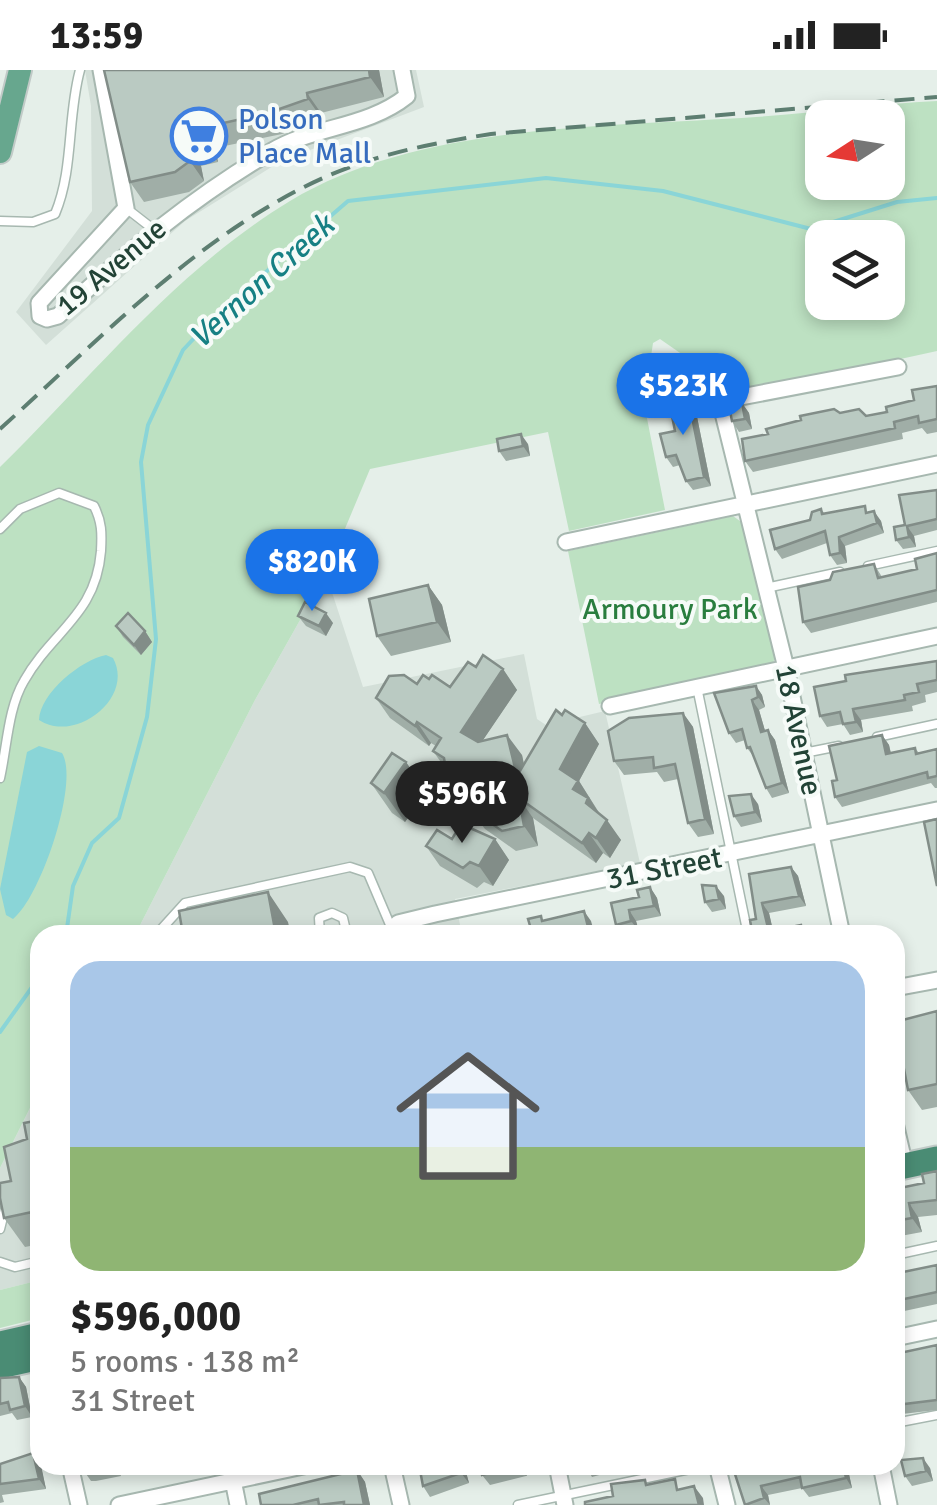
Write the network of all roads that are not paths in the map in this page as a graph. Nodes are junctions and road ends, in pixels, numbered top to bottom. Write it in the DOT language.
graph roads {
  1 [pos="20,70"];
  2 [pos="80,70"];
  3 [pos="101,70"];
  4 [pos="402,70"];
  5 [pos="0,152"];
  6 [pos="126,208"];
  7 [pos="0,221"];
  8 [pos="152,229"];
  9 [pos="898,367"];
  10 [pos="937,464"];
  11 [pos="748,506"];
  12 [pos="0,529"];
  13 [pos="566,542"];
  14 [pos="937,551"];
  15 [pos="766,588"];
  16 [pos="937,636"];
  17 [pos="786,668"];
  18 [pos="698,687"];
  19 [pos="610,706"];
  20 [pos="937,724"];
  21 [pos="861,741"];
  22 [pos="842,745"];
  23 [pos="804,753"];
  24 [pos="0,778"];
  25 [pos="937,810"];
  26 [pos="821,835"];
  27 [pos="730,854"];
  28 [pos="165,925"];
  29 [pos="319,925"];
  30 [pos="345,925"];
  31 [pos="388,925"];
  32 [pos="406,925"];
  33 [pos="746,925"];
  34 [pos="840,925"];
  35 [pos="937,980"];
  36 [pos="905,986"];
  37 [pos="937,1159"];
  38 [pos="905,1167"];
  39 [pos="10,1193"];
  40 [pos="0,1229"];
  41 [pos="937,1246"];
  42 [pos="905,1253"];
  43 [pos="0,1262"];
  44 [pos="30,1263"];
  45 [pos="937,1328"];
  46 [pos="905,1336"];
  47 [pos="30,1337"];
  48 [pos="0,1344"];
  49 [pos="30,1359"];
  50 [pos="0,1366"];
  51 [pos="937,1414"];
  52 [pos="905,1422"];
  53 [pos="72,1475"];
  54 [pos="225,1475"];
  55 [pos="232,1475"];
  56 [pos="394,1475"];
  57 [pos="558,1475"];
  58 [pos="668,1475"];
  59 [pos="720,1475"];
  60 [pos="882,1475"];
  61 [pos="564,1500"];
  62 [pos="79,1505"];
  63 [pos="119,1505"];
  64 [pos="238,1505"];
  65 [pos="401,1505"];
  66 [pos="518,1505"];
  67 [pos="727,1505"];
  68 [pos="890,1505"];
  1 -- 5 [label="main road"];
  2 -- 7 [label="lane"];
  3 -- 6 [label="street, 19 Avenue"];
  4 -- 8 [label="street, 19 Avenue"];
  6 -- 8 [label="lane"];
  6 -- 8 [label="street, 19 Avenue"];
  9 -- 11 [label="street, 18 Avenue"];
  10 -- 11 [label="street"];
  11 -- 13 [label="street"];
  11 -- 15 [label="street, 18 Avenue"];
  12 -- 24 [label="lane"];
  14 -- 15 [label="lane"];
  15 -- 17 [label="street, 18 Avenue"];
  16 -- 17 [label="street"];
  17 -- 18 [label="street"];
  17 -- 23 [label="street, 18 Avenue"];
  18 -- 19 [label="street"];
  18 -- 27 [label="lane"];
  20 -- 21 [label="lane"];
  22 -- 23 [label="lane"];
  23 -- 26 [label="street, 18 Avenue"];
  25 -- 26 [label="street, 31 Street"];
  26 -- 27 [label="street, 31 Street"];
  26 -- 34 [label="street, 18 Avenue"];
  27 -- 32 [label="street, 31 Street"];
  27 -- 33 [label="lane"];
  28 -- 31 [label="lane"];
  29 -- 30 [label="lane"];
  35 -- 36 [label="street"];
  37 -- 38 [label="highway"];
  39 -- 40 [label="lane"];
  41 -- 42 [label="lane"];
  43 -- 44 [label="lane"];
  45 -- 46 [label="street"];
  47 -- 48 [label="highway"];
  49 -- 50 [label="highway"];
  51 -- 52 [label="lane"];
  53 -- 62 [label="street"];
  54 -- 63 [label="street"];
  55 -- 64 [label="street"];
  56 -- 65 [label="street"];
  57 -- 61 [label="street"];
  58 -- 61 [label="lane"];
  59 -- 67 [label="street"];
  60 -- 68 [label="street"];
  61 -- 66 [label="lane"];
}
